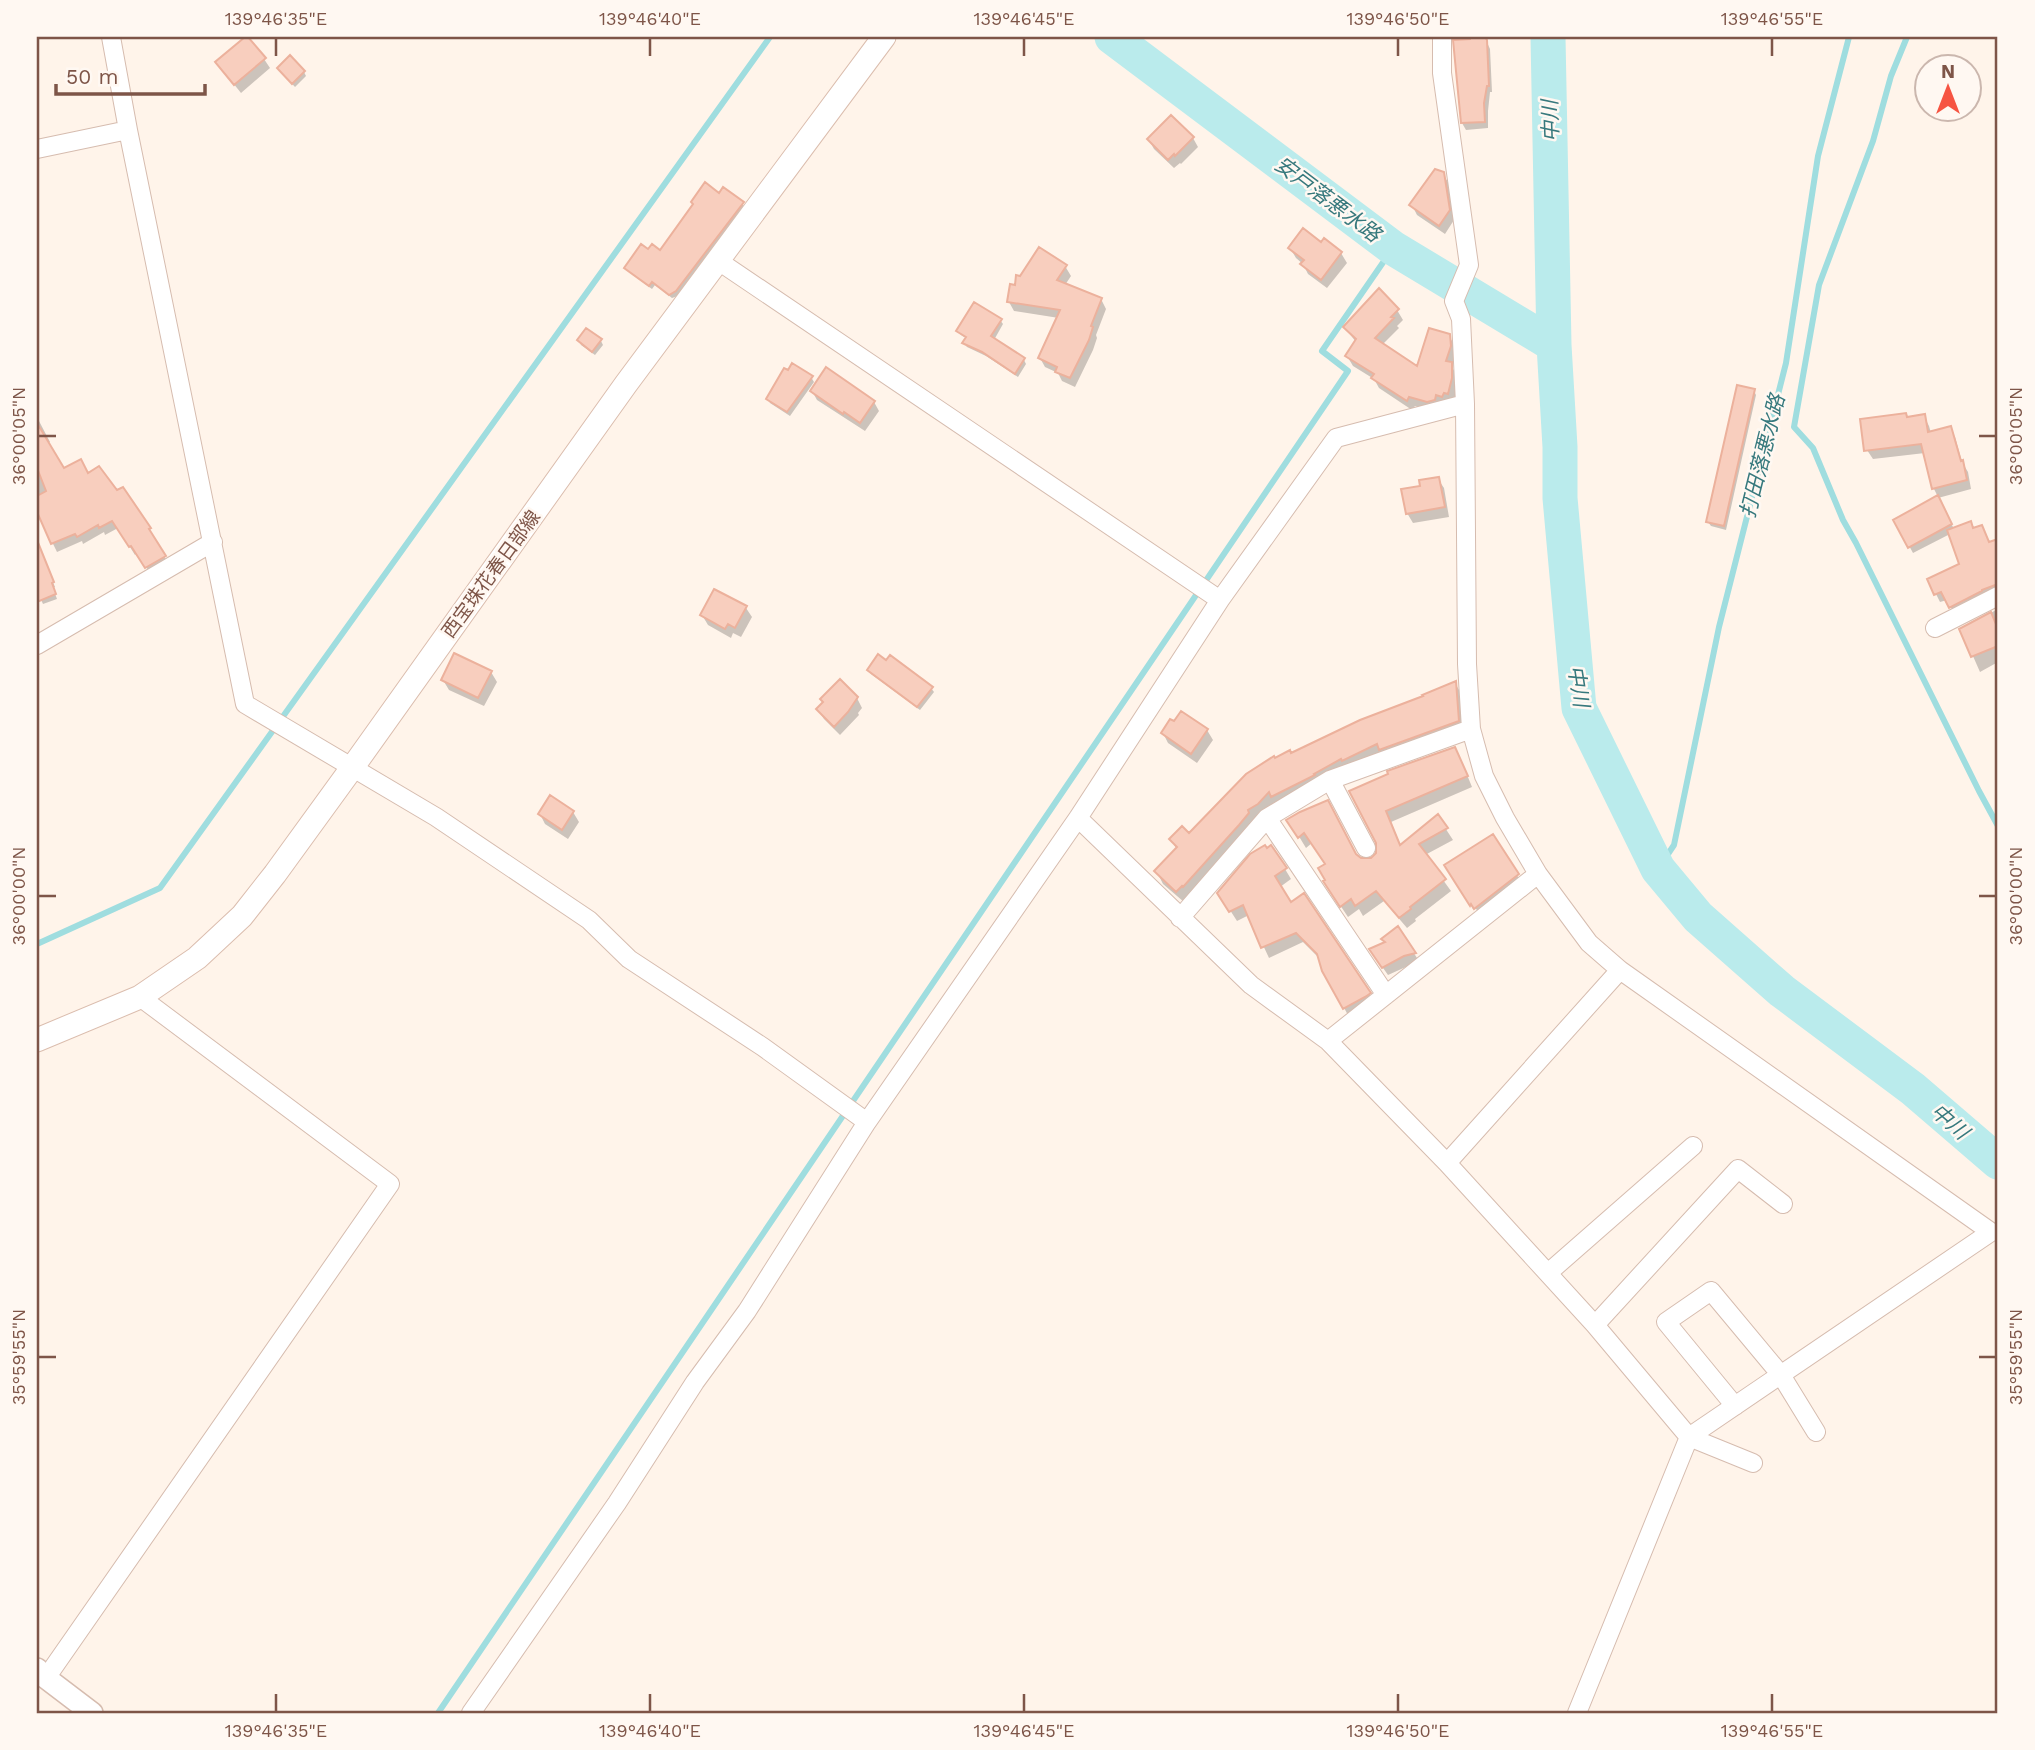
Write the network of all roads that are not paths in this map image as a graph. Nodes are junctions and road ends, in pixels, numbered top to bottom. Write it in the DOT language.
graph roads {
  1 [pos="111,37"];
  2 [pos="884,37"];
  3 [pos="1442,37"];
  4 [pos="128,130"];
  5 [pos="37,149"];
  6 [pos="717,261"];
  7 [pos="1465,404"];
  8 [pos="213,542"];
  9 [pos="1998,596"];
  10 [pos="1220,600"];
  11 [pos="1935,628"];
  12 [pos="37,645"];
  13 [pos="1471,729"];
  14 [pos="352,768"];
  15 [pos="1330,780"];
  16 [pos="1078,818"];
  17 [pos="1267,818"];
  18 [pos="1366,848"];
  19 [pos="1538,874"];
  20 [pos="1180,918"];
  21 [pos="1620,970"];
  22 [pos="1386,995"];
  23 [pos="139,997"];
  24 [pos="37,1040"];
  25 [pos="1328,1041"];
  26 [pos="867,1122"];
  27 [pos="1693,1146"];
  28 [pos="1447,1163"];
  29 [pos="1783,1204"];
  30 [pos="1548,1273"];
  31 [pos="1594,1325"];
  32 [pos="1781,1375"];
  33 [pos="1735,1406"];
  34 [pos="1816,1432"];
  35 [pos="1689,1437"];
  36 [pos="1753,1463"];
  37 [pos="41,1674"];
  38 [pos="92,1713"];
  39 [pos="471,1713"];
  40 [pos="1577,1713"];
  1 -- 4 [label="street"];
  2 -- 6 [label="main road, 西宝珠花春日部線"];
  3 -- 7 [label="street"];
  4 -- 5 [label="street"];
  4 -- 8 [label="street"];
  6 -- 10 [label="street"];
  6 -- 14 [label="main road, 西宝珠花春日部線"];
  7 -- 10 [label="street"];
  7 -- 13 [label="street"];
  8 -- 12 [label="street"];
  8 -- 14 [label="street"];
  9 -- 11 [label="street"];
  10 -- 16 [label="street"];
  13 -- 15 [label="street"];
  13 -- 19 [label="street"];
  14 -- 23 [label="main road, 西宝珠花春日部線"];
  14 -- 26 [label="street"];
  15 -- 17 [label="street"];
  15 -- 18 [label="street"];
  16 -- 20 [label="street"];
  16 -- 26 [label="street"];
  17 -- 20 [label="street"];
  17 -- 22 [label="street"];
  19 -- 21 [label="street"];
  19 -- 22 [label="street"];
  20 -- 25 [label="street"];
  21 -- 28 [label="street"];
  21 -- 32 [label="street"];
  22 -- 25 [label="street"];
  23 -- 24 [label="main road, 西宝珠花春日部線"];
  23 -- 37 [label="street"];
  25 -- 28 [label="street"];
  26 -- 39 [label="street"];
  27 -- 30 [label="street"];
  28 -- 30 [label="street"];
  29 -- 31 [label="street"];
  30 -- 31 [label="street"];
  31 -- 35 [label="street"];
  32 -- 33 [label="street"];
  32 -- 33 [label="street"];
  32 -- 34 [label="street"];
  33 -- 35 [label="street"];
  35 -- 36 [label="street"];
  35 -- 40 [label="street"];
  37 -- 38 [label="street"];
}
